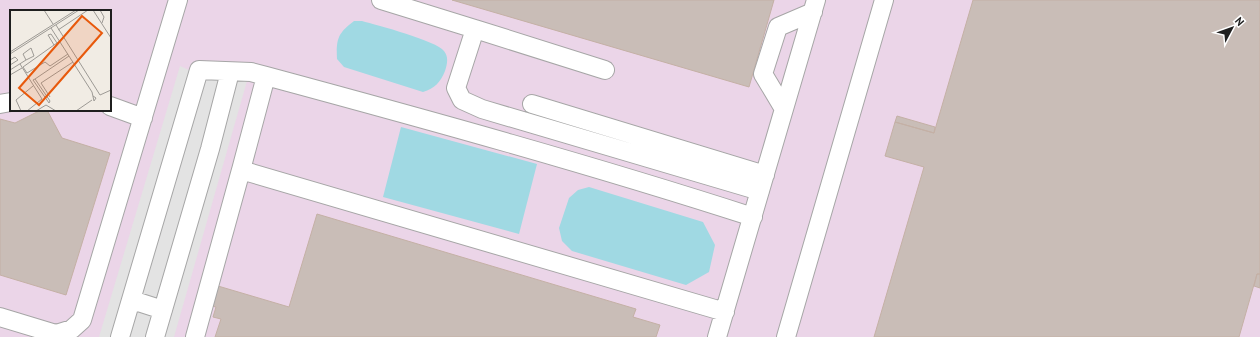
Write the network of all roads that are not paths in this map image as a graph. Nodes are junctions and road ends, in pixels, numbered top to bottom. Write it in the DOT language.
graph roads {
  1 [pos="178,0"];
  2 [pos="380,0"];
  3 [pos="884,0"];
  4 [pos="814,6"];
  5 [pos="475,29"];
  6 [pos="605,70"];
  7 [pos="230,72"];
  8 [pos="266,76"];
  9 [pos="10,102"];
  10 [pos="0,104"];
  11 [pos="532,104"];
  12 [pos="111,106"];
  13 [pos="784,109"];
  14 [pos="143,118"];
  15 [pos="241,170"];
  16 [pos="763,183"];
  17 [pos="753,217"];
  18 [pos="132,300"];
  19 [pos="163,310"];
  20 [pos="725,312"];
  21 [pos="0,317"];
  22 [pos="120,337"];
  23 [pos="154,337"];
  24 [pos="195,337"];
  25 [pos="717,337"];
  26 [pos="786,337"];
  1 -- 14 [label="lane"];
  2 -- 5 [label="lane"];
  3 -- 26 [label="lane"];
  4 -- 13 [label="lane"];
  4 -- 13 [label="lane"];
  5 -- 6 [label="lane"];
  5 -- 16 [label="lane"];
  7 -- 8 [label="lane"];
  7 -- 18 [label="lane"];
  7 -- 19 [label="lane"];
  8 -- 15 [label="lane"];
  8 -- 17 [label="lane"];
  9 -- 10 [label="lane"];
  11 -- 16 [label="lane"];
  12 -- 14 [label="lane"];
  13 -- 16 [label="lane"];
  14 -- 21 [label="lane"];
  15 -- 20 [label="lane"];
  15 -- 24 [label="lane"];
  16 -- 17 [label="lane"];
  17 -- 20 [label="lane"];
  18 -- 19 [label="lane"];
  18 -- 22 [label="lane"];
  19 -- 23 [label="lane"];
  20 -- 25 [label="lane"];
}
